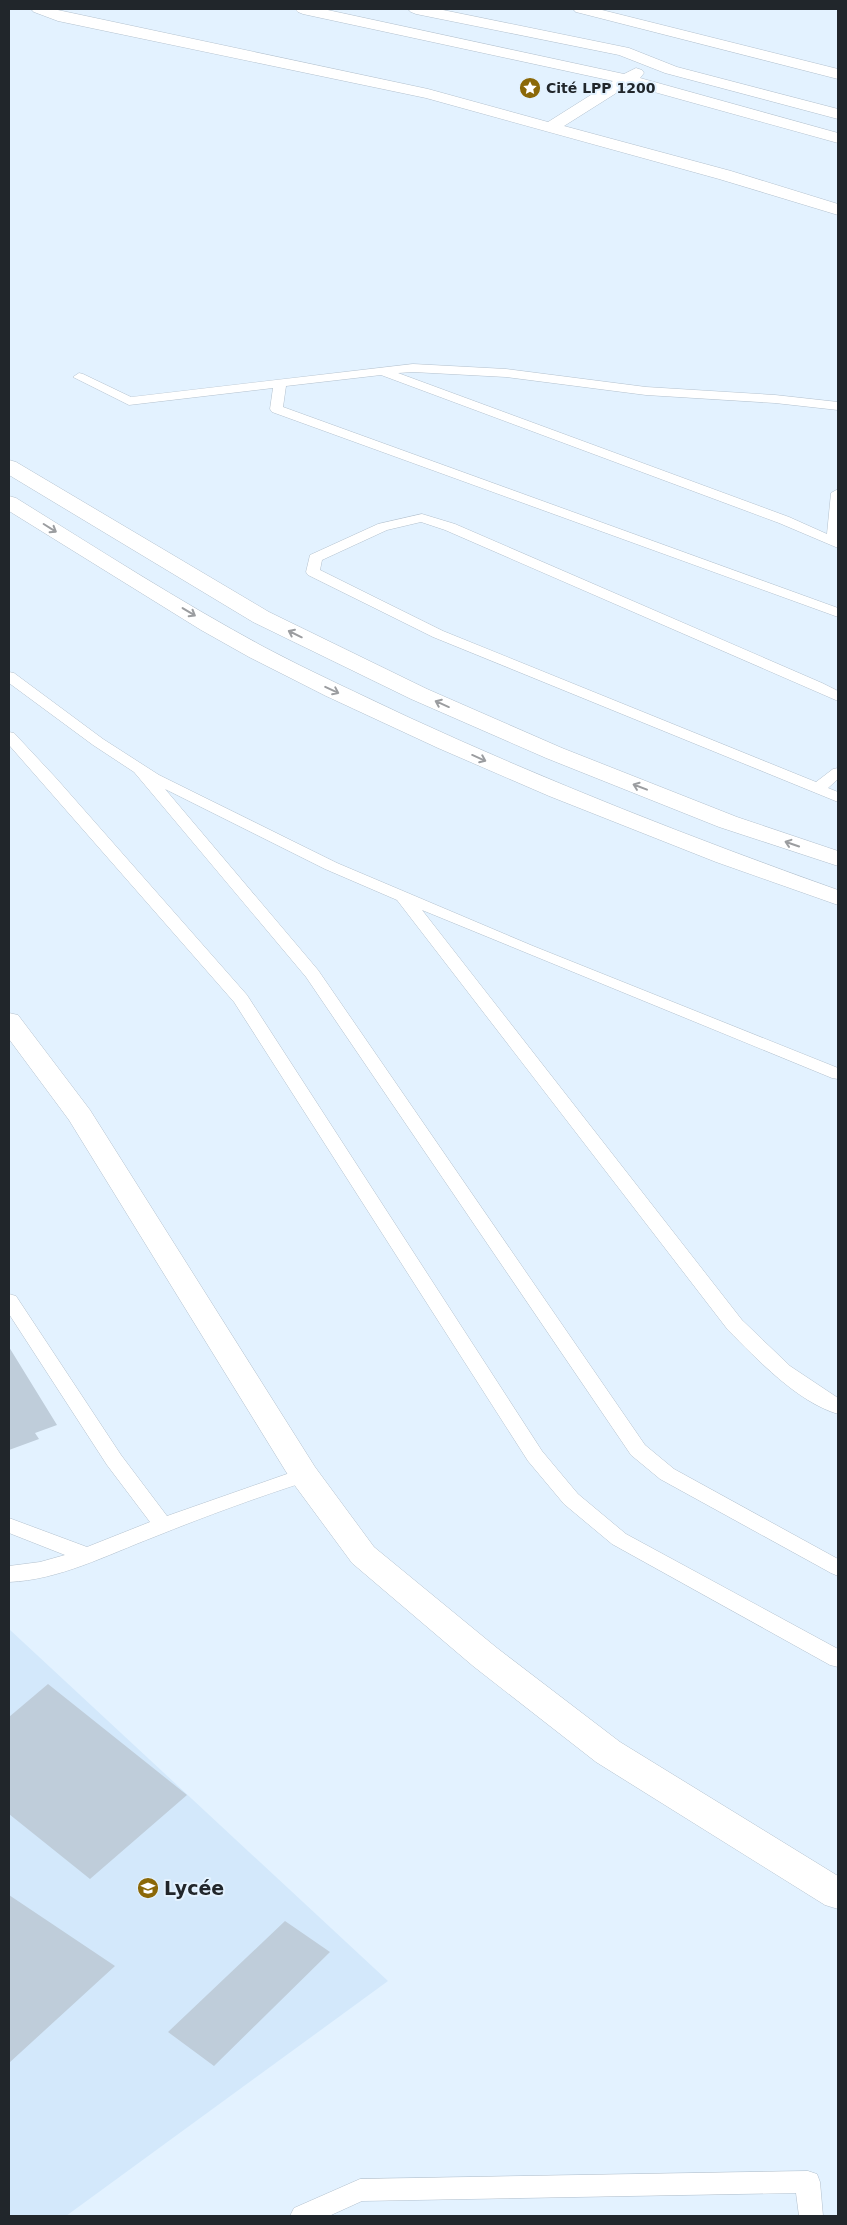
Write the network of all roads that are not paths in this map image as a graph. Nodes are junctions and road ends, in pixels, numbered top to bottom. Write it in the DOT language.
graph roads {
  1 [pos="39,9"];
  2 [pos="303,9"];
  3 [pos="416,9"];
  4 [pos="581,9"];
  5 [pos="694,37"];
  6 [pos="650,64"];
  7 [pos="838,74"];
  8 [pos="628,79"];
  9 [pos="838,114"];
  10 [pos="550,127"];
  11 [pos="838,138"];
  12 [pos="837,208"];
  13 [pos="381,372"];
  14 [pos="79,377"];
  15 [pos="280,384"];
  16 [pos="838,406"];
  17 [pos="9,466"];
  18 [pos="838,494"];
  19 [pos="9,502"];
  20 [pos="838,543"];
  21 [pos="838,613"];
  22 [pos="9,676"];
  23 [pos="838,697"];
  24 [pos="9,736"];
  25 [pos="139,768"];
  26 [pos="838,772"];
  27 [pos="817,789"];
  28 [pos="838,797"];
  29 [pos="838,860"];
  30 [pos="402,896"];
  31 [pos="838,898"];
  32 [pos="9,1021"];
  33 [pos="838,1074"];
  34 [pos="9,1300"];
  35 [pos="838,1406"];
  36 [pos="304,1476"];
  37 [pos="9,1525"];
  38 [pos="163,1525"];
  39 [pos="86,1555"];
  40 [pos="838,1568"];
  41 [pos="9,1574"];
  42 [pos="838,1659"];
  43 [pos="838,1894"];
  44 [pos="303,2216"];
  45 [pos="811,2216"];
  1 -- 10 [label="street"];
  2 -- 8 [label="street"];
  3 -- 6 [label="street"];
  4 -- 5 [label="street"];
  5 -- 6 [label="street"];
  5 -- 7 [label="street"];
  6 -- 8 [label="street"];
  6 -- 9 [label="street"];
  8 -- 10 [label="street"];
  8 -- 11 [label="street"];
  10 -- 12 [label="street"];
  13 -- 15 [label="lane"];
  13 -- 16 [label="lane"];
  13 -- 20 [label="lane"];
  14 -- 15 [label="lane"];
  15 -- 21 [label="lane"];
  29 -- 17 [label="street, one-way"];
  18 -- 20 [label="lane"];
  19 -- 31 [label="street, one-way"];
  22 -- 25 [label="lane"];
  23 -- 27 [label="lane"];
  24 -- 42 [label="lane"];
  25 -- 30 [label="lane"];
  25 -- 40 [label="lane"];
  26 -- 27 [label="lane"];
  27 -- 28 [label="lane"];
  30 -- 33 [label="lane"];
  30 -- 35 [label="lane"];
  32 -- 36 [label="street"];
  34 -- 38 [label="lane"];
  36 -- 38 [label="lane"];
  36 -- 43 [label="street"];
  37 -- 39 [label="lane"];
  38 -- 39 [label="lane"];
  39 -- 41 [label="lane"];
  44 -- 45 [label="lane"];
}
